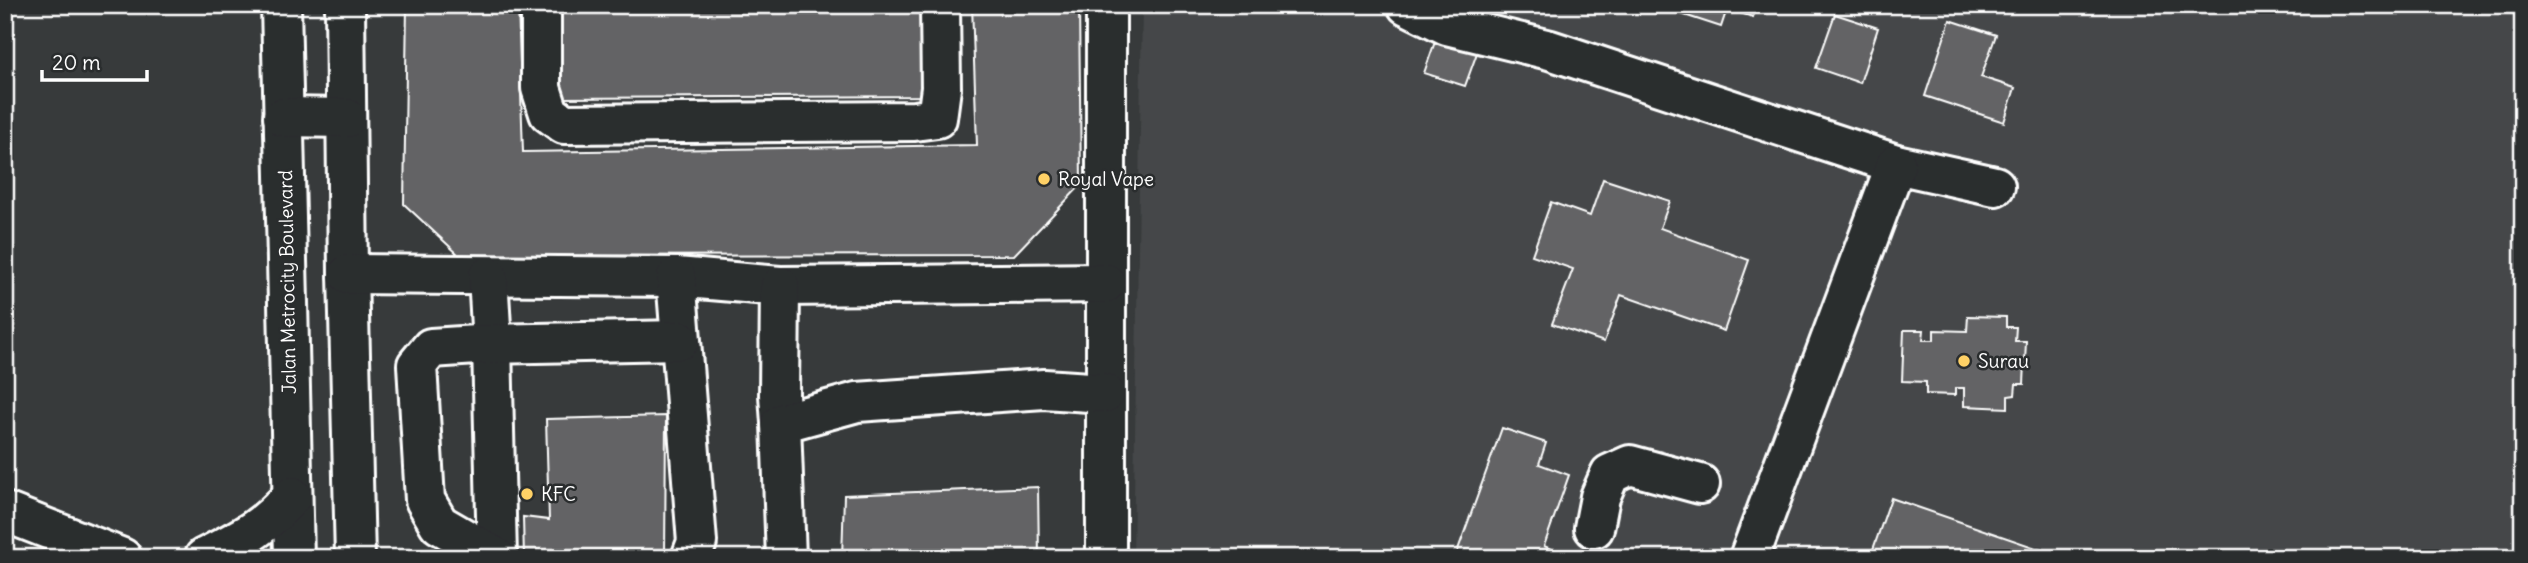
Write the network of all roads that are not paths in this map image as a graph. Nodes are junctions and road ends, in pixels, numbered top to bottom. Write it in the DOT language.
graph roads {
  1 [pos="281,5"];
  2 [pos="345,5"];
  3 [pos="541,5"];
  4 [pos="940,5"];
  5 [pos="1106,5"];
  6 [pos="1408,5"];
  7 [pos="283,117"];
  8 [pos="346,118"];
  9 [pos="1896,164"];
  10 [pos="1995,186"];
  11 [pos="348,274"];
  12 [pos="488,276"];
  13 [pos="676,277"];
  14 [pos="1106,283"];
  15 [pos="780,286"];
  16 [pos="680,341"];
  17 [pos="492,344"];
  18 [pos="1105,393"];
  19 [pos="781,423"];
  20 [pos="1700,484"];
  21 [pos="292,496"];
  22 [pos="5,512"];
  23 [pos="1594,528"];
  24 [pos="496,557"];
  25 [pos="122,558"];
  26 [pos="204,558"];
  27 [pos="294,558"];
  28 [pos="355,558"];
  29 [pos="691,558"];
  30 [pos="786,558"];
  31 [pos="1106,558"];
  32 [pos="1749,558"];
  1 -- 7 [label="street, Jalan Metrocity Boulevard"];
  2 -- 8 [label="street"];
  3 -- 4 [label="street"];
  5 -- 14 [label="street"];
  6 -- 9 [label="street"];
  7 -- 8 [label="street"];
  7 -- 21 [label="street, Jalan Metrocity Boulevard"];
  8 -- 11 [label="street"];
  9 -- 10 [label="street"];
  9 -- 32 [label="street"];
  11 -- 12 [label="street"];
  11 -- 28 [label="street"];
  12 -- 13 [label="street"];
  12 -- 17 [label="street"];
  13 -- 15 [label="street"];
  13 -- 16 [label="street"];
  14 -- 15 [label="street"];
  14 -- 18 [label="street"];
  15 -- 19 [label="street"];
  16 -- 17 [label="street"];
  16 -- 29 [label="street"];
  17 -- 24 [label="street"];
  17 -- 24 [label="street"];
  18 -- 19 [label="street"];
  18 -- 31 [label="street"];
  19 -- 30 [label="street"];
  20 -- 23 [label="street"];
  21 -- 26 [label="street"];
  21 -- 27 [label="street, Jalan Metrocity Boulevard"];
  22 -- 25 [label="street"];
}
